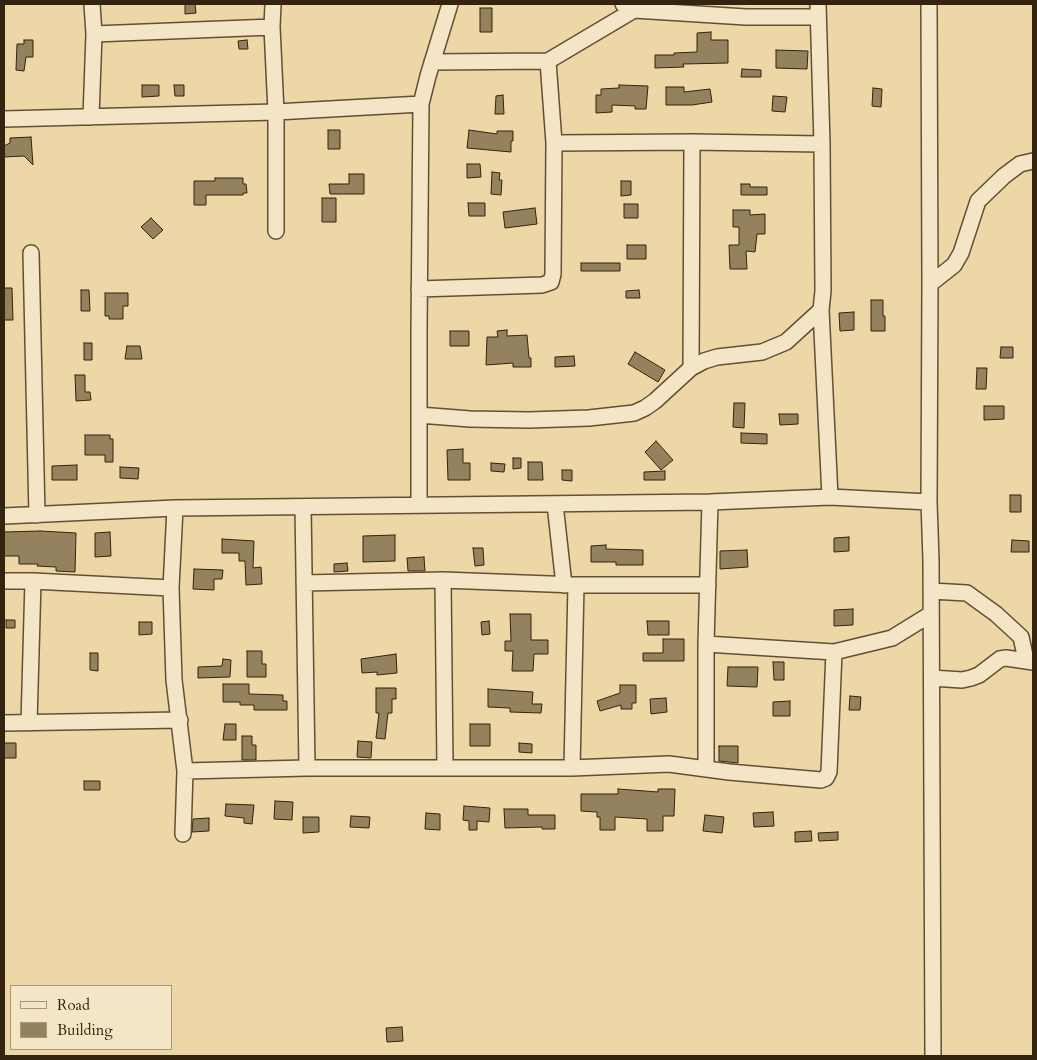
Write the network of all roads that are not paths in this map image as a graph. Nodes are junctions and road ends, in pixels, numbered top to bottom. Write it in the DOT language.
graph roads {
  1 [pos="92,4"];
  2 [pos="273,4"];
  3 [pos="450,4"];
  4 [pos="929,4"];
  5 [pos="629,7"];
  6 [pos="818,10"];
  7 [pos="272,27"];
  8 [pos="94,34"];
  9 [pos="548,61"];
  10 [pos="432,62"];
  11 [pos="421,104"];
  12 [pos="276,112"];
  13 [pos="91,117"];
  14 [pos="4,119"];
  15 [pos="692,142"];
  16 [pos="554,143"];
  17 [pos="822,144"];
  18 [pos="1033,161"];
  19 [pos="276,231"];
  20 [pos="31,253"];
  21 [pos="930,284"];
  22 [pos="419,288"];
  23 [pos="821,310"];
  24 [pos="691,368"];
  25 [pos="419,416"];
  26 [pos="830,498"];
  27 [pos="710,502"];
  28 [pos="929,502"];
  29 [pos="554,504"];
  30 [pos="420,505"];
  31 [pos="303,507"];
  32 [pos="175,508"];
  33 [pos="37,515"];
  34 [pos="4,516"];
  35 [pos="33,580"];
  36 [pos="443,580"];
  37 [pos="4,581"];
  38 [pos="304,583"];
  39 [pos="570,585"];
  40 [pos="708,586"];
  41 [pos="171,588"];
  42 [pos="931,591"];
  43 [pos="931,614"];
  44 [pos="706,644"];
  45 [pos="834,652"];
  46 [pos="1030,661"];
  47 [pos="932,678"];
  48 [pos="180,720"];
  49 [pos="4,723"];
  50 [pos="30,723"];
  51 [pos="445,767"];
  52 [pos="306,768"];
  53 [pos="572,768"];
  54 [pos="706,768"];
  55 [pos="184,771"];
  56 [pos="183,834"];
  57 [pos="934,1056"];
  1 -- 8 [label="street"];
  2 -- 7 [label="street"];
  3 -- 10 [label="street"];
  4 -- 21 [label="street"];
  5 -- 6 [label="street"];
  5 -- 9 [label="street"];
  6 -- 17 [label="street"];
  7 -- 8 [label="street"];
  7 -- 12 [label="street"];
  8 -- 13 [label="street"];
  9 -- 10 [label="street"];
  9 -- 16 [label="street"];
  10 -- 11 [label="street"];
  11 -- 12 [label="street"];
  11 -- 22 [label="street"];
  12 -- 13 [label="street"];
  12 -- 19 [label="street"];
  13 -- 14 [label="street"];
  15 -- 16 [label="street"];
  15 -- 17 [label="street"];
  15 -- 24 [label="street"];
  16 -- 22 [label="street"];
  17 -- 23 [label="street"];
  18 -- 21 [label="street"];
  20 -- 33 [label="street"];
  21 -- 28 [label="street"];
  22 -- 25 [label="street"];
  23 -- 24 [label="street"];
  23 -- 26 [label="street"];
  24 -- 25 [label="street"];
  25 -- 30 [label="street"];
  26 -- 27 [label="street"];
  26 -- 28 [label="street"];
  27 -- 29 [label="street"];
  27 -- 40 [label="street"];
  28 -- 42 [label="street"];
  29 -- 30 [label="street"];
  29 -- 39 [label="street"];
  30 -- 31 [label="street"];
  31 -- 32 [label="street"];
  31 -- 38 [label="street"];
  32 -- 33 [label="street"];
  32 -- 41 [label="street"];
  33 -- 34 [label="street"];
  35 -- 37 [label="street"];
  35 -- 41 [label="street"];
  35 -- 50 [label="street"];
  36 -- 38 [label="street"];
  36 -- 39 [label="street"];
  36 -- 51 [label="street"];
  38 -- 52 [label="street"];
  39 -- 40 [label="street"];
  39 -- 53 [label="street"];
  40 -- 44 [label="street"];
  41 -- 48 [label="street"];
  42 -- 43 [label="street"];
  42 -- 46 [label="street"];
  43 -- 45 [label="street"];
  43 -- 47 [label="street"];
  44 -- 45 [label="street"];
  44 -- 54 [label="street"];
  45 -- 54 [label="street"];
  46 -- 47 [label="street"];
  47 -- 57 [label="street"];
  48 -- 50 [label="street"];
  48 -- 55 [label="street"];
  49 -- 50 [label="street"];
  51 -- 52 [label="street"];
  51 -- 53 [label="street"];
  52 -- 55 [label="street"];
  53 -- 54 [label="street"];
  55 -- 56 [label="street"];
}
